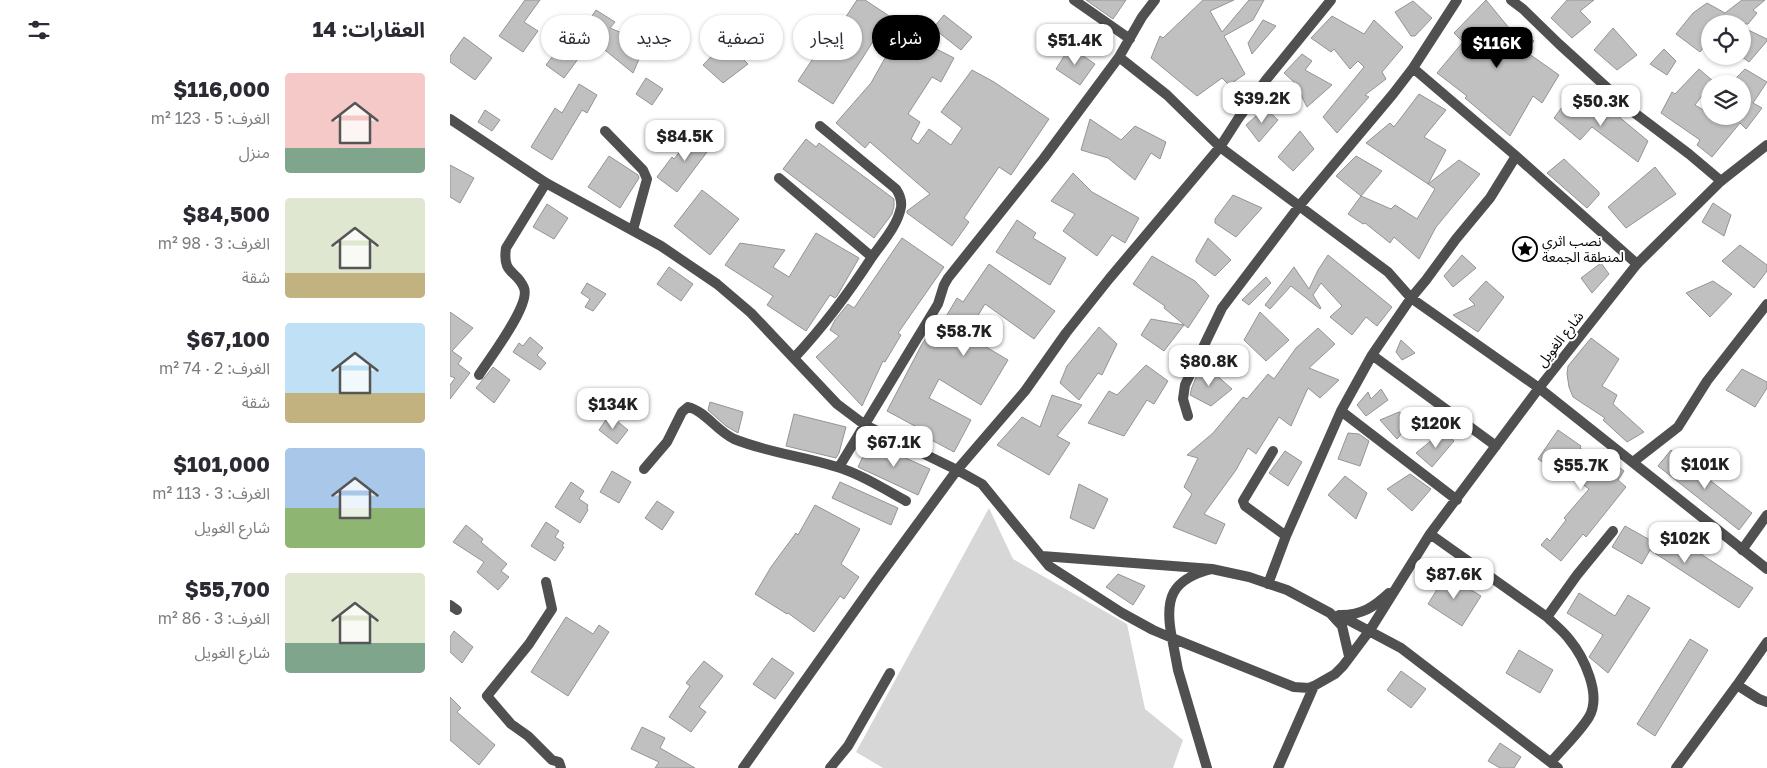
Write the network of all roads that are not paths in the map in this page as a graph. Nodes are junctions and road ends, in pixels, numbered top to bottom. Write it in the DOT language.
graph roads {
  1 [pos="1074,0"];
  2 [pos="1155,0"];
  3 [pos="1330,0"];
  4 [pos="1457,0"];
  5 [pos="1511,0"];
  6 [pos="1130,39"];
  7 [pos="1119,58"];
  8 [pos="1413,68"];
  9 [pos="451,122"];
  10 [pos="820,126"];
  11 [pos="605,131"];
  12 [pos="1220,147"];
  13 [pos="1765,149"];
  14 [pos="1516,156"];
  15 [pos="779,178"];
  16 [pos="1721,181"];
  17 [pos="546,183"];
  18 [pos="1300,205"];
  19 [pos="633,230"];
  20 [pos="872,258"];
  21 [pos="1637,264"];
  22 [pos="1411,298"];
  23 [pos="1767,304"];
  24 [pos="1372,355"];
  25 [pos="794,358"];
  26 [pos="479,375"];
  27 [pos="1539,388"];
  28 [pos="1341,411"];
  29 [pos="1188,416"];
  30 [pos="865,425"];
  31 [pos="1496,446"];
  32 [pos="1273,451"];
  33 [pos="1633,462"];
  34 [pos="839,467"];
  35 [pos="644,469"];
  36 [pos="957,470"];
  37 [pos="1456,500"];
  38 [pos="906,501"];
  39 [pos="1767,515"];
  40 [pos="1613,531"];
  41 [pos="1430,534"];
  42 [pos="1286,536"];
  43 [pos="1742,550"];
  44 [pos="1042,556"];
  45 [pos="1212,568"];
  46 [pos="1767,569"];
  47 [pos="546,582"];
  48 [pos="1268,584"];
  49 [pos="1398,587"];
  50 [pos="1334,614"];
  51 [pos="1547,617"];
  52 [pos="1370,630"];
  53 [pos="1172,638"];
  54 [pos="1767,642"];
  55 [pos="1349,656"];
  56 [pos="890,674"];
  57 [pos="1737,685"];
  58 [pos="1314,686"];
  59 [pos="1767,702"];
  60 [pos="1555,765"];
  61 [pos="561,768"];
  62 [pos="742,768"];
  63 [pos="830,768"];
  64 [pos="1207,768"];
  65 [pos="1278,768"];
  66 [pos="1676,768"];
  1 -- 6 [label="street"];
  2 -- 6 [label="street"];
  3 -- 12 [label="street"];
  4 -- 8 [label="street"];
  5 -- 16 [label="street"];
  6 -- 7 [label="street"];
  7 -- 12 [label="street"];
  7 -- 30 [label="street"];
  8 -- 14 [label="street"];
  8 -- 18 [label="street"];
  9 -- 17 [label="street"];
  10 -- 20 [label="street"];
  11 -- 19 [label="street"];
  12 -- 18 [label="street"];
  12 -- 36 [label="street"];
  13 -- 16 [label="street, شارع الغويل"];
  14 -- 21 [label="street"];
  14 -- 22 [label="street"];
  15 -- 20 [label="street"];
  16 -- 21 [label="street, شارع الغويل"];
  17 -- 19 [label="street"];
  17 -- 26 [label="street"];
  18 -- 22 [label="street"];
  18 -- 29 [label="street"];
  19 -- 25 [label="street"];
  20 -- 25 [label="street"];
  21 -- 27 [label="street, شارع الغويل"];
  22 -- 24 [label="street"];
  22 -- 27 [label="street"];
  23 -- 33 [label="street"];
  24 -- 28 [label="street"];
  24 -- 31 [label="street"];
  25 -- 30 [label="street"];
  27 -- 31 [label="street"];
  27 -- 33 [label="street, شارع الغويل"];
  28 -- 37 [label="street"];
  28 -- 42 [label="street"];
  30 -- 34 [label="street"];
  30 -- 36 [label="street"];
  31 -- 37 [label="street"];
  32 -- 42 [label="street"];
  33 -- 43 [label="street, شارع الغويل"];
  34 -- 35 [label="street"];
  34 -- 38 [label="street"];
  36 -- 44 [label="street"];
  36 -- 62 [label="street"];
  37 -- 41 [label="street"];
  39 -- 43 [label="street"];
  40 -- 51 [label="street"];
  41 -- 49 [label="street"];
  41 -- 51 [label="street"];
  42 -- 48 [label="street"];
  43 -- 46 [label="street, شارع الغويل"];
  44 -- 45 [label="street"];
  44 -- 53 [label="street"];
  45 -- 48 [label="street"];
  45 -- 53 [label="street"];
  47 -- 61 [label="street"];
  48 -- 50 [label="street"];
  49 -- 50 [label="street"];
  49 -- 52 [label="street"];
  50 -- 52 [label="street"];
  50 -- 55 [label="street"];
  51 -- 60 [label="street"];
  52 -- 55 [label="street"];
  52 -- 60 [label="street"];
  53 -- 58 [label="street"];
  53 -- 64 [label="street"];
  54 -- 57 [label="street"];
  55 -- 58 [label="street"];
  56 -- 63 [label="street"];
  57 -- 59 [label="street"];
  57 -- 66 [label="street"];
  58 -- 65 [label="street"];
}
